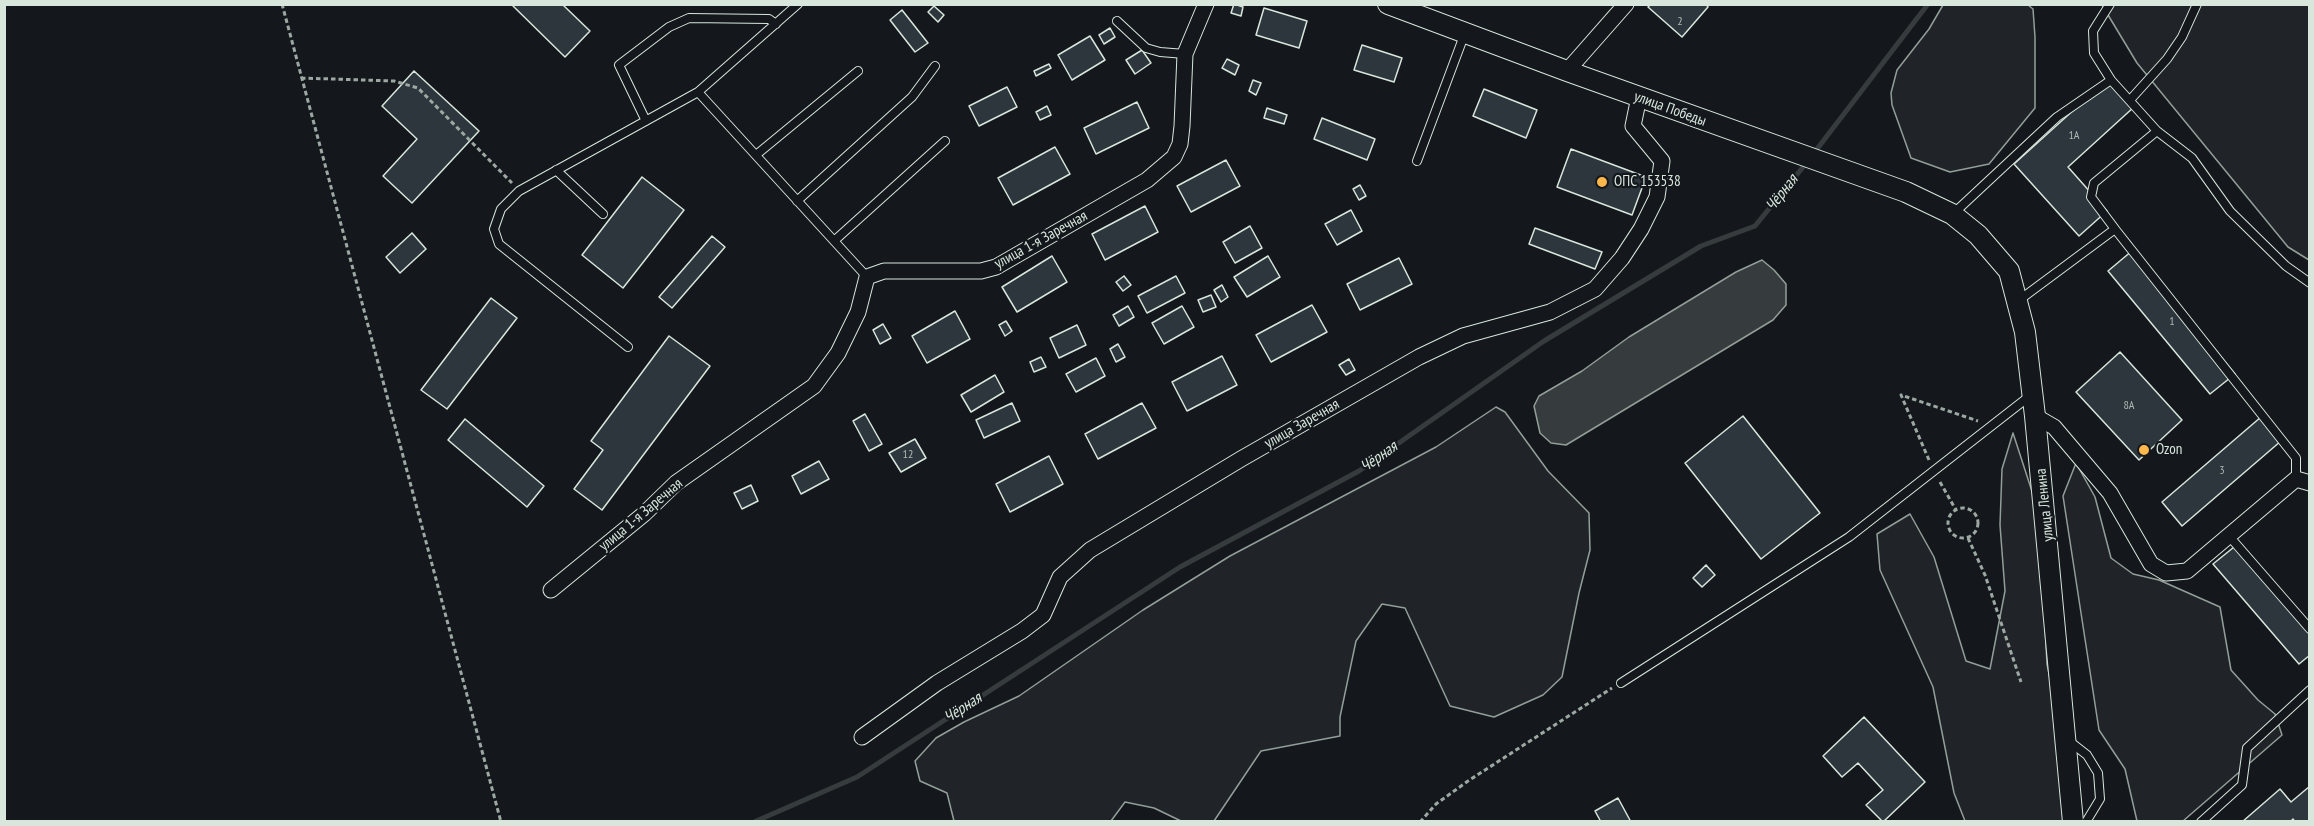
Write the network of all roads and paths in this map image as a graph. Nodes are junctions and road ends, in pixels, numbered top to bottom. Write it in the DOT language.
graph roads {
  1 [pos="282,4"];
  2 [pos="798,4"];
  3 [pos="1206,4"];
  4 [pos="1626,4"];
  5 [pos="2110,4"];
  6 [pos="2197,4"];
  7 [pos="1398,6"];
  8 [pos="1117,21"];
  9 [pos="776,24"];
  10 [pos="1465,33"];
  11 [pos="1185,54"];
  12 [pos="935,66"];
  13 [pos="858,71"];
  14 [pos="1567,71"];
  15 [pos="301,78"];
  16 [pos="2111,80"];
  17 [pos="698,92"];
  18 [pos="1639,97"];
  19 [pos="2130,100"];
  20 [pos="646,121"];
  21 [pos="2157,131"];
  22 [pos="945,141"];
  23 [pos="756,155"];
  24 [pos="1417,161"];
  25 [pos="556,170"];
  26 [pos="519,191"];
  27 [pos="797,201"];
  28 [pos="603,214"];
  29 [pos="1952,214"];
  30 [pos="2115,229"];
  31 [pos="834,241"];
  32 [pos="867,277"];
  33 [pos="2310,283"];
  34 [pos="2017,302"];
  35 [pos="628,347"];
  36 [pos="2032,394"];
  37 [pos="2035,416"];
  38 [pos="1991,425"];
  39 [pos="1933,471"];
  40 [pos="2303,481"];
  41 [pos="1956,510"];
  42 [pos="2229,536"];
  43 [pos="1968,538"];
  44 [pos="550,590"];
  45 [pos="2310,629"];
  46 [pos="2021,682"];
  47 [pos="1621,683"];
  48 [pos="2310,690"];
  49 [pos="862,737"];
  50 [pos="2066,738"];
  51 [pos="501,822"];
  52 [pos="1419,822"];
  53 [pos="2073,822"];
  54 [pos="2086,822"];
  55 [pos="2201,822"];
  1 -- 15 [label="path"];
  2 -- 9 [label="lane"];
  3 -- 11 [label="street, улица 1-я Заречная"];
  4 -- 14 [label="street"];
  5 -- 16 [label="lane"];
  6 -- 19 [label="lane"];
  7 -- 10 [label="street, улица Победы"];
  8 -- 11 [label="lane"];
  9 -- 17 [label="lane"];
  9 -- 20 [label="lane"];
  10 -- 14 [label="street, улица Победы"];
  10 -- 24 [label="lane"];
  11 -- 32 [label="street, улица 1-я Заречная"];
  12 -- 27 [label="lane"];
  13 -- 23 [label="lane"];
  14 -- 18 [label="street, улица Победы"];
  15 -- 26 [label="path"];
  15 -- 51 [label="path"];
  16 -- 19 [label="lane"];
  16 -- 29 [label="lane"];
  17 -- 20 [label="lane"];
  17 -- 23 [label="lane"];
  18 -- 29 [label="street, улица Победы"];
  18 -- 49 [label="street, улица Заречная"];
  19 -- 21 [label="lane"];
  20 -- 25 [label="lane"];
  21 -- 30 [label="lane"];
  21 -- 33 [label="lane"];
  22 -- 31 [label="lane"];
  23 -- 27 [label="lane"];
  25 -- 26 [label="lane"];
  25 -- 28 [label="lane"];
  26 -- 35 [label="lane"];
  27 -- 31 [label="lane"];
  29 -- 34 [label="street, улица Ленина"];
  30 -- 34 [label="lane"];
  30 -- 40 [label="lane"];
  31 -- 32 [label="lane"];
  32 -- 44 [label="street, улица 1-я Заречная"];
  34 -- 36 [label="street, улица Ленина"];
  36 -- 37 [label="street, улица Ленина"];
  36 -- 38 [label="lane"];
  37 -- 42 [label="street"];
  37 -- 50 [label="street, улица Ленина"];
  38 -- 39 [label="lane"];
  38 -- 39 [label="path"];
  39 -- 41 [label="path"];
  39 -- 47 [label="lane"];
  40 -- 42 [label="street"];
  41 -- 43 [label="path"];
  41 -- 43 [label="path"];
  42 -- 45 [label="lane"];
  43 -- 46 [label="path"];
  47 -- 52 [label="path"];
  48 -- 55 [label="lane"];
  50 -- 53 [label="street, улица Ленина"];
  50 -- 54 [label="lane"];
}
